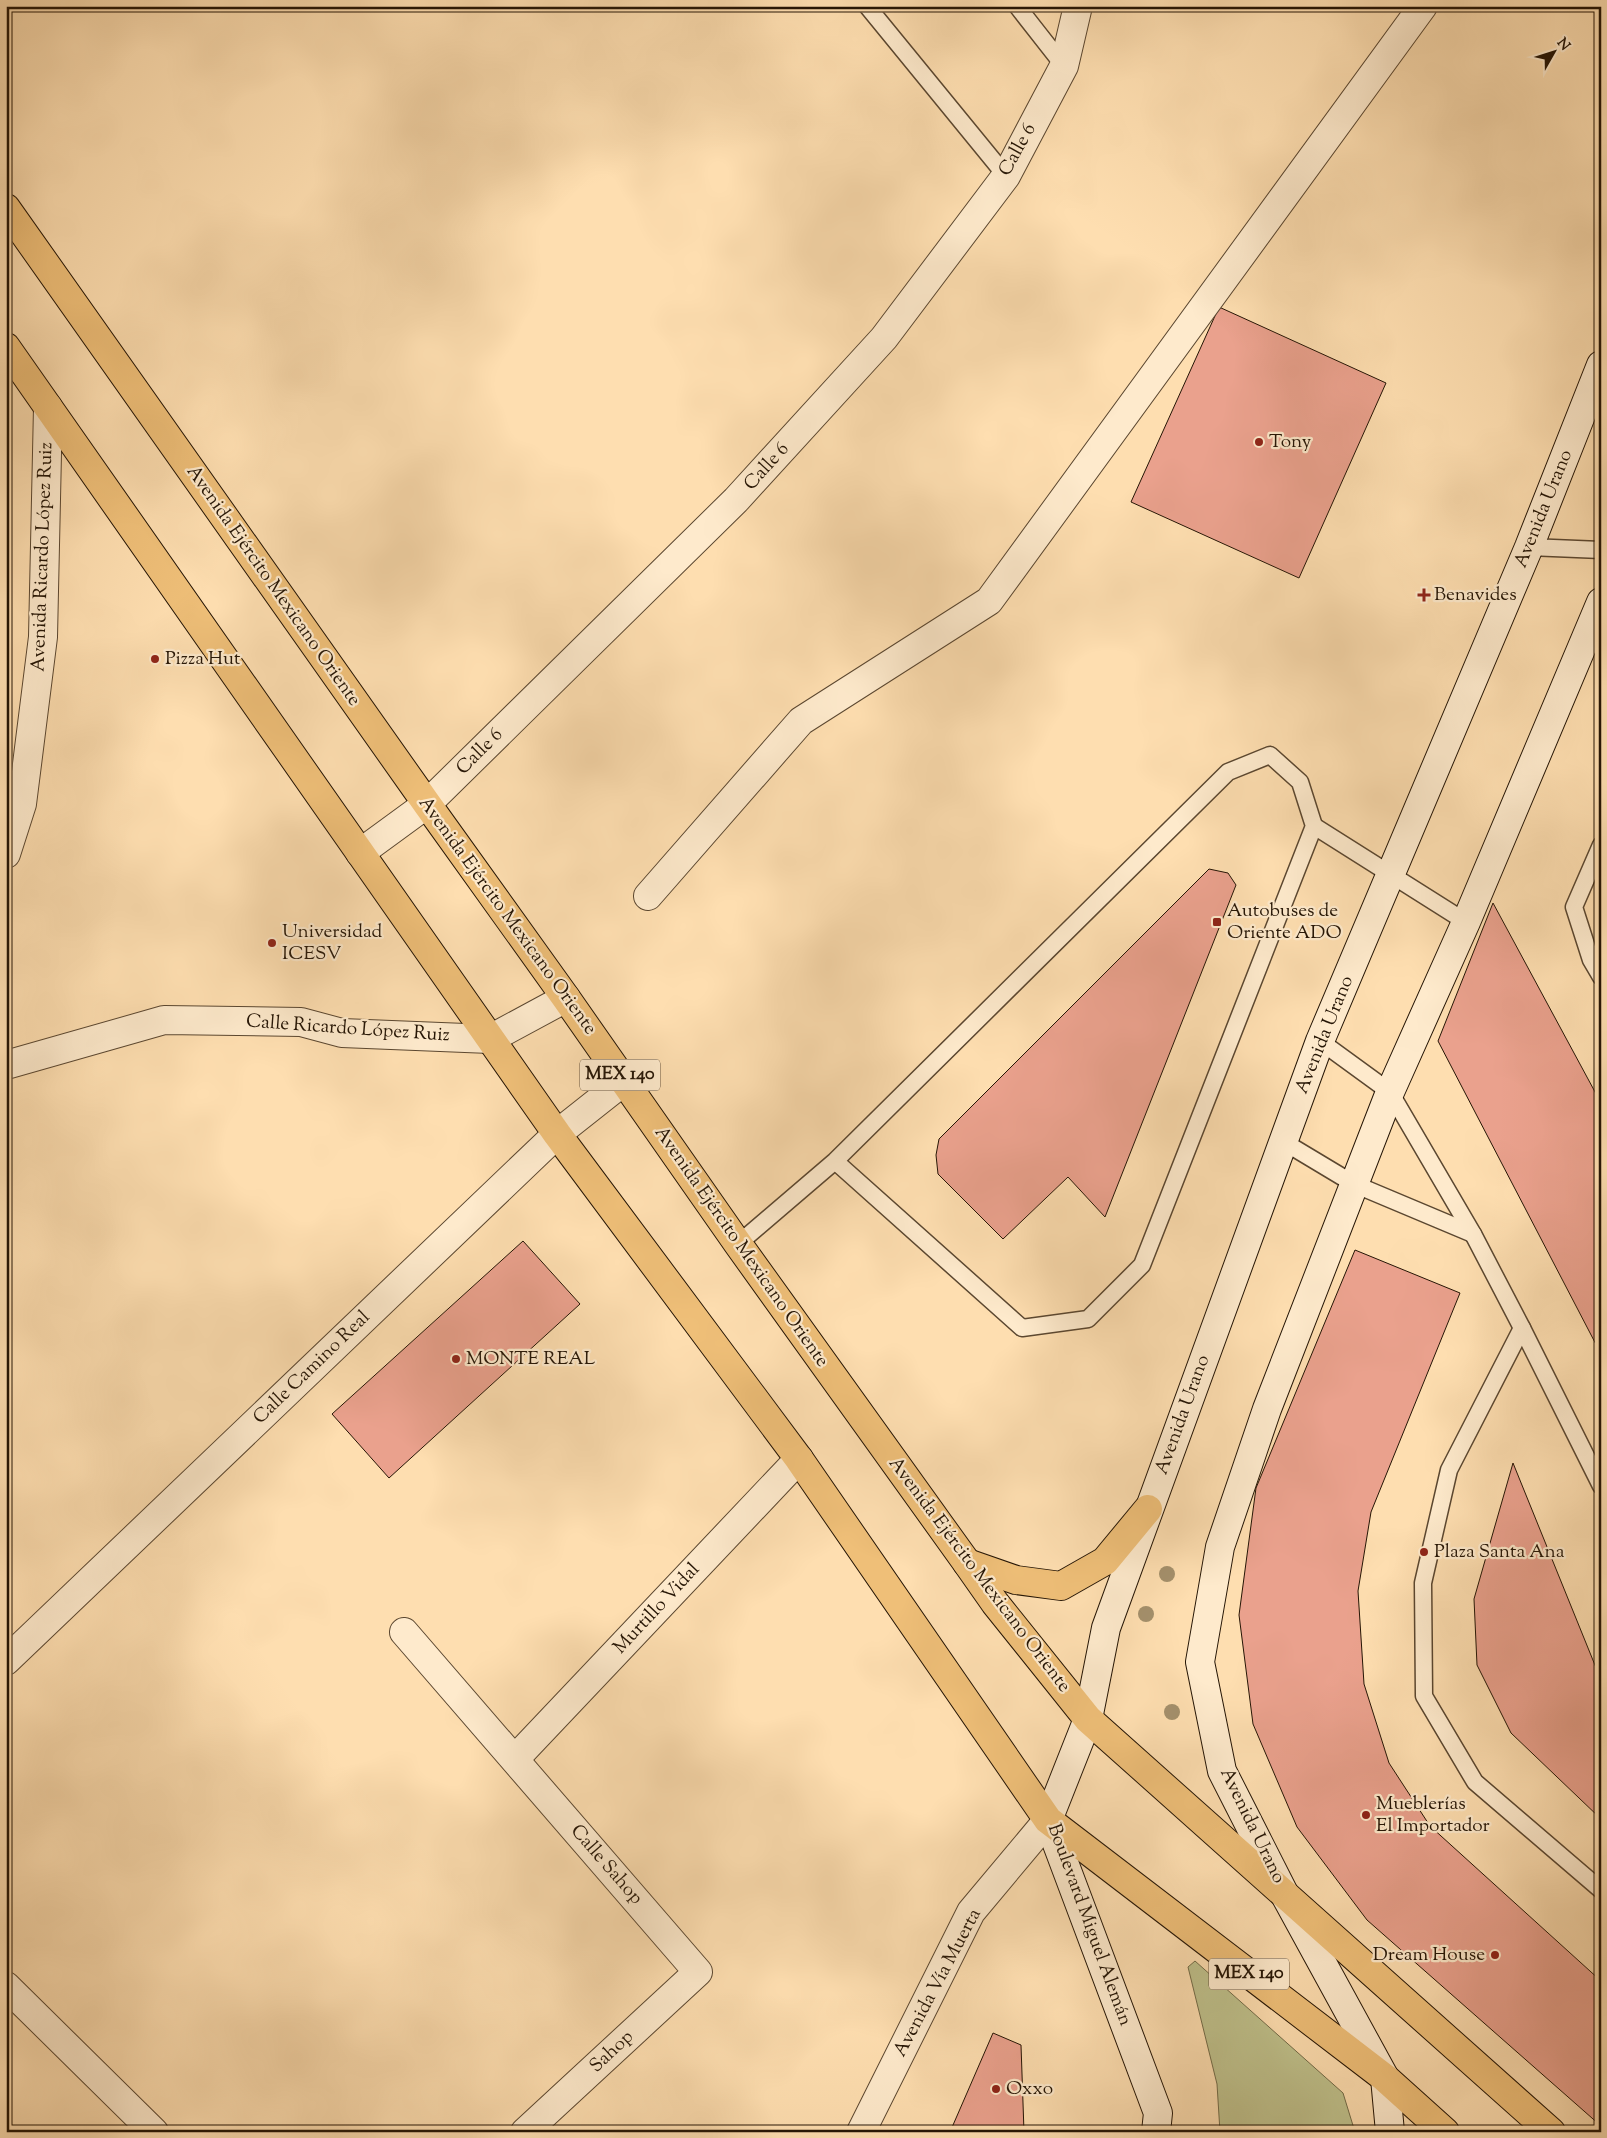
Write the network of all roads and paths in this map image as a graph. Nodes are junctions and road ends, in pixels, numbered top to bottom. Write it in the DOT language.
graph roads {
  1 [pos="867,6"];
  2 [pos="1017,6"];
  3 [pos="1078,6"];
  4 [pos="1423,6"];
  5 [pos="1064,66"];
  6 [pos="1006,176"];
  7 [pos="6,208"];
  8 [pos="6,347"];
  9 [pos="1601,365"];
  10 [pos="48,407"];
  11 [pos="1529,547"];
  12 [pos="1601,550"];
  13 [pos="1601,602"];
  14 [pos="427,804"];
  15 [pos="1314,826"];
  16 [pos="1601,845"];
  17 [pos="360,853"];
  18 [pos="6,854"];
  19 [pos="1391,874"];
  20 [pos="648,896"];
  21 [pos="1466,922"];
  22 [pos="1601,977"];
  23 [pos="566,998"];
  24 [pos="490,1039"];
  25 [pos="1320,1041"];
  26 [pos="6,1065"];
  27 [pos="624,1081"];
  28 [pos="1390,1092"];
  29 [pos="557,1134"];
  30 [pos="1284,1142"];
  31 [pos="835,1161"];
  32 [pos="1354,1184"];
  33 [pos="1473,1234"];
  34 [pos="738,1244"];
  35 [pos="1522,1328"];
  36 [pos="799,1459"];
  37 [pos="1601,1486"];
  38 [pos="1148,1509"];
  39 [pos="967,1563"];
  40 [pos="404,1632"];
  41 [pos="6,1661"];
  42 [pos="1088,1719"];
  43 [pos="514,1759"];
  44 [pos="1048,1820"];
  45 [pos="1601,1890"];
  46 [pos="1286,1897"];
  47 [pos="698,1972"];
  48 [pos="6,1986"];
  49 [pos="1385,2078"];
  50 [pos="154,2132"];
  51 [pos="525,2132"];
  52 [pos="861,2132"];
  53 [pos="1156,2132"];
  54 [pos="1390,2132"];
  55 [pos="1446,2132"];
  56 [pos="1550,2132"];
  1 -- 6 [label="lane"];
  2 -- 5 [label="lane"];
  3 -- 5 [label="street, Calle 6"];
  4 -- 20 [label="street"];
  5 -- 6 [label="street, Calle 6"];
  6 -- 14 [label="street, Calle 6"];
  7 -- 14 [label="main road, Avenida Ejército Mexicano Oriente / MEX 140"];
  8 -- 10 [label="main road, MEX 140"];
  9 -- 11 [label="street, Avenida Urano"];
  10 -- 17 [label="main road, MEX 140"];
  10 -- 18 [label="street, Avenida Ricardo López Ruiz"];
  11 -- 12 [label="lane"];
  11 -- 19 [label="street, Avenida Urano"];
  13 -- 21 [label="street, Avenida Urano"];
  14 -- 17 [label="street, Calle 6"];
  14 -- 23 [label="main road, Avenida Ejército Mexicano Oriente / MEX 140"];
  15 -- 19 [label="lane"];
  15 -- 31 [label="lane"];
  15 -- 31 [label="lane"];
  16 -- 22 [label="lane"];
  17 -- 24 [label="main road, MEX 140"];
  19 -- 21 [label="lane"];
  19 -- 25 [label="street, Avenida Urano"];
  21 -- 28 [label="street, Avenida Urano"];
  23 -- 24 [label="street"];
  23 -- 27 [label="main road, Avenida Ejército Mexicano Oriente / MEX 140"];
  24 -- 26 [label="street, Calle Ricardo López Ruiz"];
  24 -- 29 [label="main road, MEX 140"];
  25 -- 28 [label="lane"];
  25 -- 30 [label="street, Avenida Urano"];
  27 -- 29 [label="street, Calle Camino Real"];
  27 -- 34 [label="main road, Avenida Ejército Mexicano Oriente / MEX 140"];
  28 -- 32 [label="street, Avenida Urano"];
  28 -- 33 [label="lane"];
  29 -- 36 [label="main road, MEX 140"];
  29 -- 41 [label="street, Calle Camino Real"];
  30 -- 32 [label="lane"];
  30 -- 38 [label="street, Avenida Urano"];
  31 -- 34 [label="lane"];
  32 -- 33 [label="lane"];
  32 -- 46 [label="street, Avenida Urano"];
  33 -- 35 [label="lane"];
  34 -- 39 [label="main road, Avenida Ejército Mexicano Oriente / MEX 140"];
  35 -- 37 [label="lane"];
  35 -- 45 [label="lane"];
  36 -- 43 [label="street, Murtillo Vidal"];
  36 -- 44 [label="main road, MEX 140"];
  38 -- 39 [label="main road"];
  38 -- 42 [label="street, Avenida Urano"];
  39 -- 42 [label="main road, Avenida Ejército Mexicano Oriente / MEX 140"];
  40 -- 43 [label="street, Calle Sahop"];
  42 -- 44 [label="street, Boulevard Miguel Alemán"];
  42 -- 46 [label="main road, Avenida Ejército Mexicano Oriente / MEX 140"];
  43 -- 47 [label="street, Calle Sahop"];
  44 -- 49 [label="main road, MEX 140"];
  44 -- 52 [label="street, Avenida Vía Muerta"];
  44 -- 53 [label="street, Boulevard Miguel Alemán"];
  46 -- 49 [label="street"];
  46 -- 56 [label="main road, MEX 140"];
  47 -- 51 [label="street, Sahop"];
  48 -- 50 [label="street"];
  49 -- 54 [label="street"];
  49 -- 55 [label="main road, MEX 140"];
}
